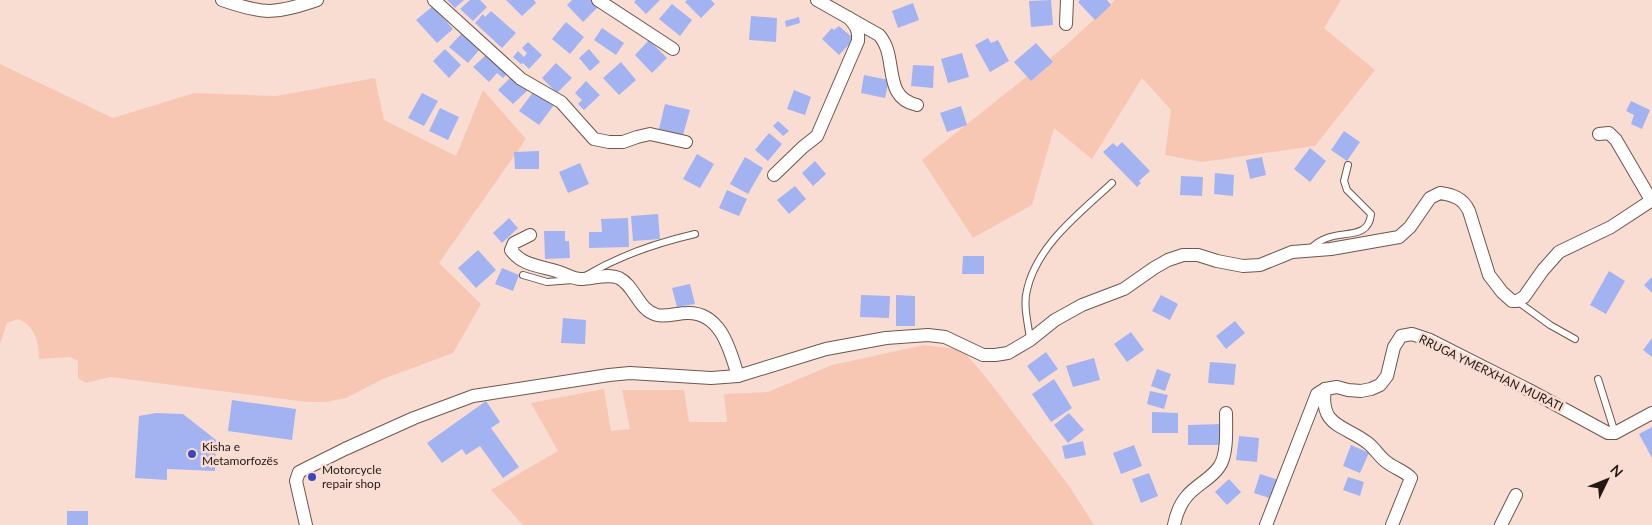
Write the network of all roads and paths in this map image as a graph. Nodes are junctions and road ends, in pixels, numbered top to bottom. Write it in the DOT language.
graph roads {
  1 [pos="222,0"];
  2 [pos="317,0"];
  3 [pos="434,0"];
  4 [pos="598,0"];
  5 [pos="817,0"];
  6 [pos="1067,0"];
  7 [pos="244,4"];
  8 [pos="849,18"];
  9 [pos="1066,24"];
  10 [pos="673,49"];
  11 [pos="917,106"];
  12 [pos="1599,134"];
  13 [pos="686,142"];
  14 [pos="1348,165"];
  15 [pos="774,175"];
  16 [pos="1112,184"];
  17 [pos="1652,200"];
  18 [pos="695,234"];
  19 [pos="530,235"];
  20 [pos="1308,251"];
  21 [pos="523,275"];
  22 [pos="579,279"];
  23 [pos="1517,301"];
  24 [pos="1575,339"];
  25 [pos="1030,340"];
  26 [pos="738,376"];
  27 [pos="1598,379"];
  28 [pos="1325,389"];
  29 [pos="1226,413"];
  30 [pos="1652,413"];
  31 [pos="1615,432"];
  32 [pos="1516,495"];
  33 [pos="306,525"];
  34 [pos="1174,525"];
  35 [pos="1266,525"];
  36 [pos="1392,525"];
  37 [pos="1501,525"];
  1 -- 7 [label="street"];
  2 -- 7 [label="street"];
  3 -- 13 [label="street"];
  4 -- 10 [label="street"];
  5 -- 8 [label="street"];
  6 -- 9 [label="street"];
  8 -- 11 [label="street"];
  8 -- 15 [label="street"];
  12 -- 17 [label="street"];
  14 -- 20 [label="lane"];
  16 -- 25 [label="lane"];
  17 -- 23 [label="street"];
  18 -- 22 [label="lane"];
  19 -- 22 [label="street"];
  20 -- 23 [label="street"];
  20 -- 25 [label="street"];
  21 -- 22 [label="lane"];
  22 -- 26 [label="street"];
  23 -- 24 [label="lane"];
  25 -- 26 [label="street"];
  26 -- 33 [label="street"];
  27 -- 31 [label="lane"];
  28 -- 31 [label="street, RRUGA YMERXHAN MURATI"];
  28 -- 35 [label="street"];
  28 -- 36 [label="street"];
  29 -- 34 [label="street"];
  30 -- 31 [label="street"];
  32 -- 37 [label="street"];
}
